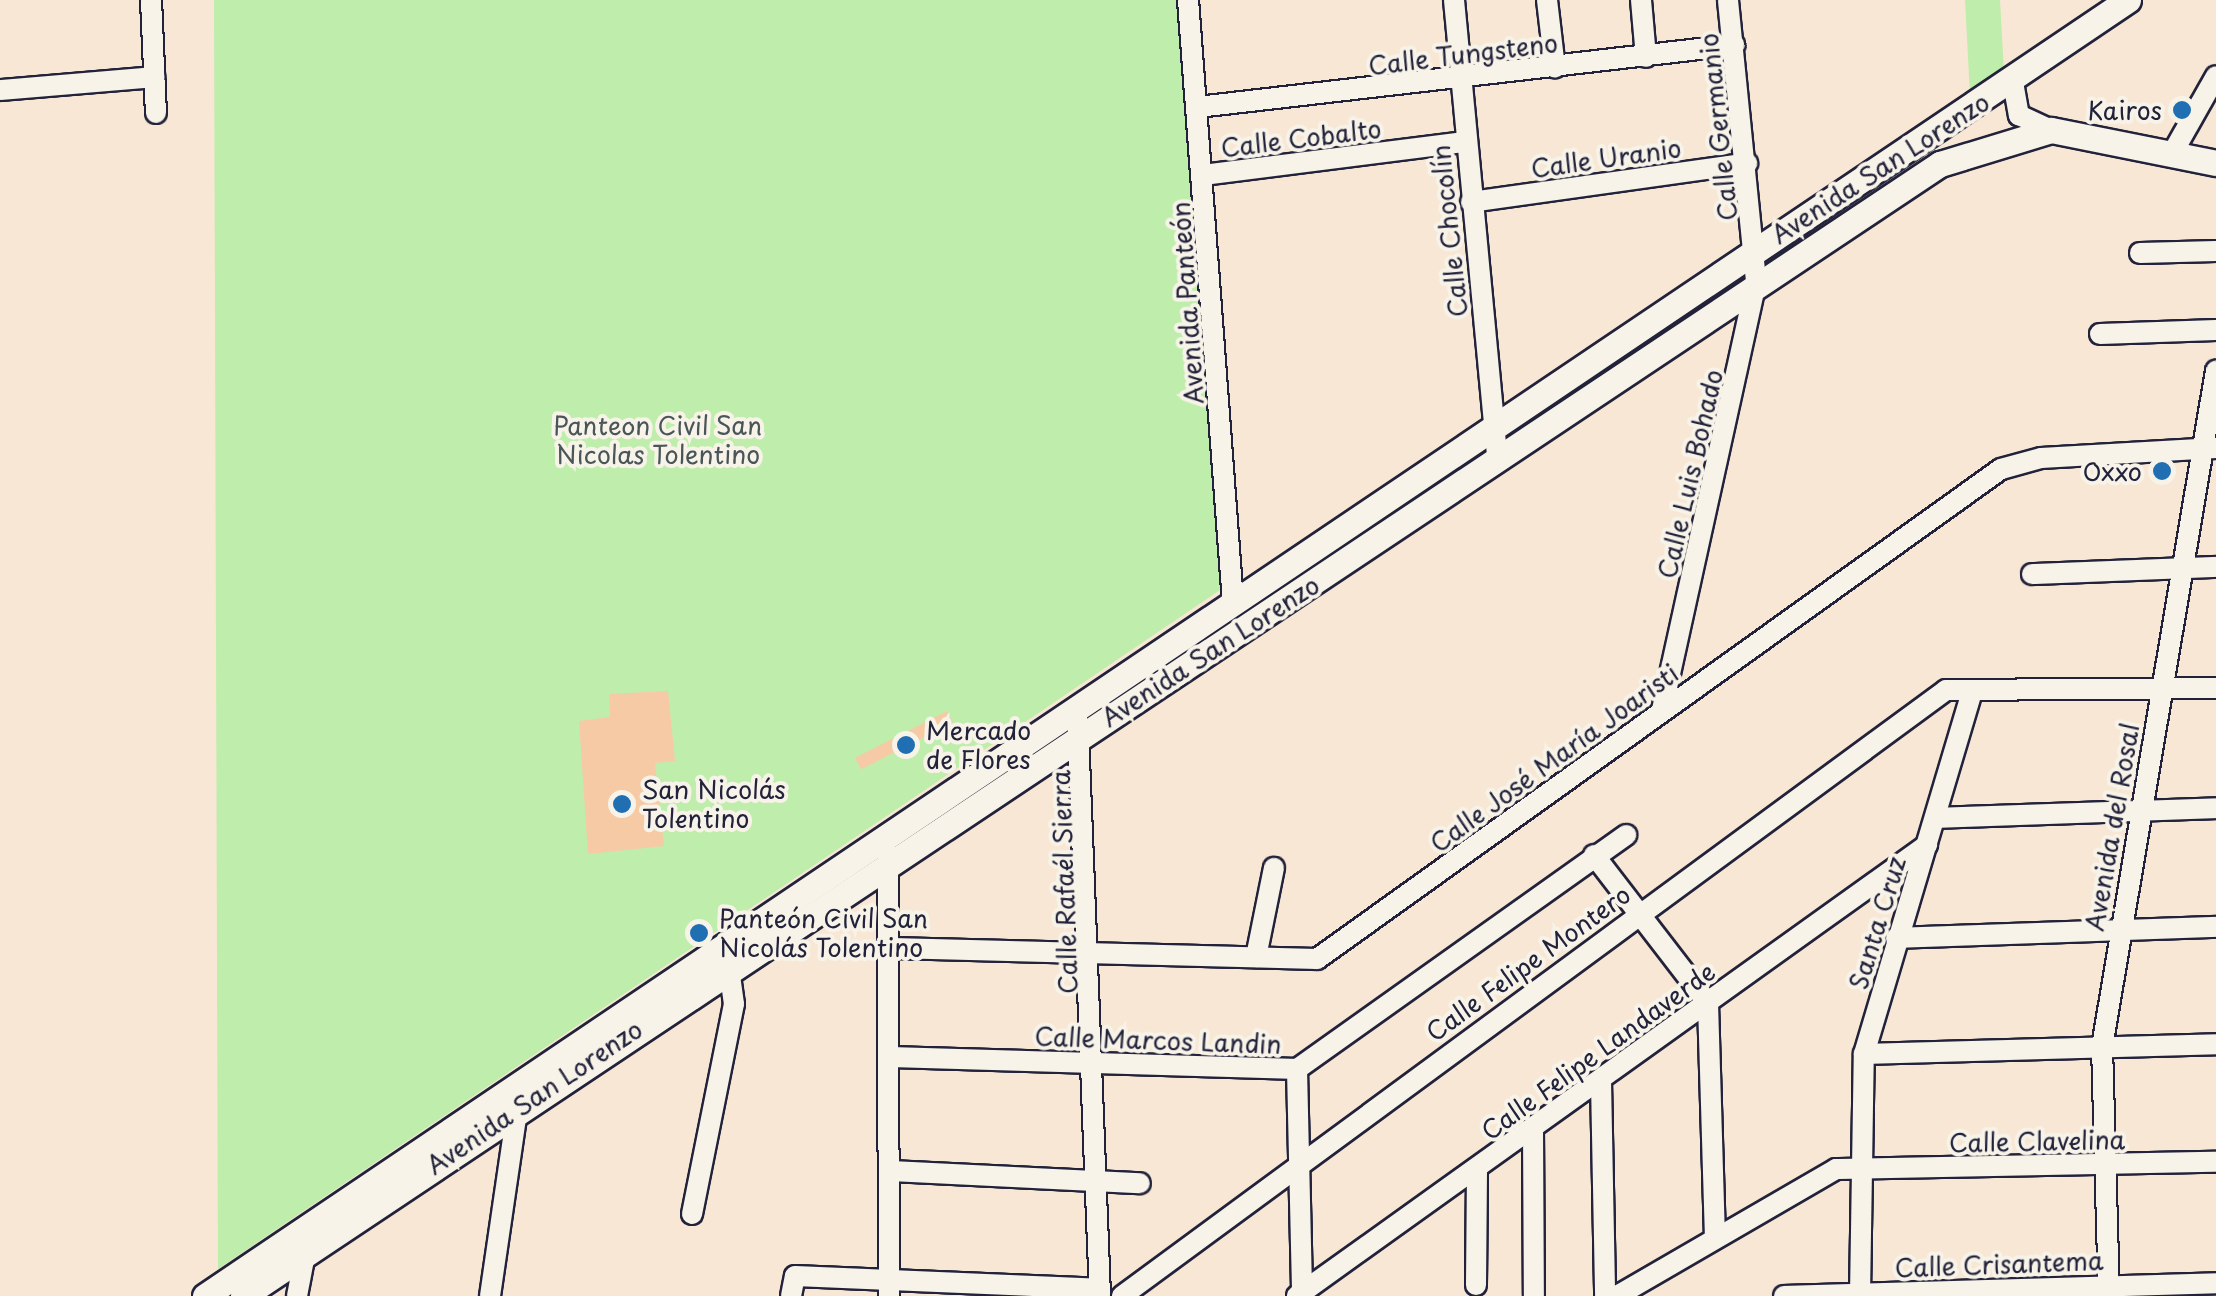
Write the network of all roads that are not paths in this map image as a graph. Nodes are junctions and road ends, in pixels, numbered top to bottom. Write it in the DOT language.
graph roads {
  1 [pos="150,0"];
  2 [pos="1188,0"];
  3 [pos="1454,0"];
  4 [pos="1547,0"];
  5 [pos="1641,0"];
  6 [pos="1728,0"];
  7 [pos="2128,0"];
  8 [pos="1734,45"];
  9 [pos="1646,58"];
  10 [pos="1555,68"];
  11 [pos="2216,76"];
  12 [pos="154,77"];
  13 [pos="1460,80"];
  14 [pos="2013,82"];
  15 [pos="0,90"];
  16 [pos="1198,107"];
  17 [pos="156,112"];
  18 [pos="2051,130"];
  19 [pos="1465,142"];
  20 [pos="2173,152"];
  21 [pos="1747,163"];
  22 [pos="2216,163"];
  23 [pos="1203,175"];
  24 [pos="1471,202"];
  25 [pos="1756,248"];
  26 [pos="2216,251"];
  27 [pos="2140,253"];
  28 [pos="1756,280"];
  29 [pos="2216,330"];
  30 [pos="2100,334"];
  31 [pos="2216,371"];
  32 [pos="1559,382"];
  33 [pos="1574,405"];
  34 [pos="1494,426"];
  35 [pos="2209,448"];
  36 [pos="1498,456"];
  37 [pos="2216,567"];
  38 [pos="2183,568"];
  39 [pos="2032,574"];
  40 [pos="1233,602"];
  41 [pos="2164,687"];
  42 [pos="2216,688"];
  43 [pos="1971,696"];
  44 [pos="1077,707"];
  45 [pos="1662,710"];
  46 [pos="1084,734"];
  47 [pos="2216,808"];
  48 [pos="2139,809"];
  49 [pos="1936,818"];
  50 [pos="1626,835"];
  51 [pos="1927,845"];
  52 [pos="886,851"];
  53 [pos="1594,855"];
  54 [pos="1274,868"];
  55 [pos="1638,913"];
  56 [pos="2216,927"];
  57 [pos="2118,930"];
  58 [pos="1896,938"];
  59 [pos="892,948"];
  60 [pos="1092,950"];
  61 [pos="1256,956"];
  62 [pos="729,967"];
  63 [pos="1708,1003"];
  64 [pos="2216,1044"];
  65 [pos="2102,1047"];
  66 [pos="1864,1054"];
  67 [pos="892,1058"];
  68 [pos="1094,1063"];
  69 [pos="1297,1069"];
  70 [pos="1601,1081"];
  71 [pos="514,1098"];
  72 [pos="1532,1128"];
  73 [pos="1300,1161"];
  74 [pos="2216,1162"];
  75 [pos="2104,1166"];
  76 [pos="1477,1168"];
  77 [pos="1859,1169"];
  78 [pos="891,1171"];
  79 [pos="1097,1174"];
  80 [pos="1140,1183"];
  81 [pos="692,1214"];
  82 [pos="1715,1233"];
  83 [pos="301,1242"];
  84 [pos="2216,1283"];
  85 [pos="1476,1285"];
  86 [pos="793,1286"];
  87 [pos="889,1288"];
  88 [pos="2109,1291"];
  89 [pos="1099,1292"];
  90 [pos="209,1295"];
  91 [pos="1300,1295"];
  92 [pos="1860,1295"];
  93 [pos="242,1296"];
  94 [pos="298,1296"];
  95 [pos="490,1296"];
  96 [pos="1122,1296"];
  97 [pos="1534,1296"];
  98 [pos="1606,1296"];
  99 [pos="1617,1296"];
  100 [pos="1784,1296"];
  1 -- 12 [label="street"];
  2 -- 16 [label="street, Avenida Panteón"];
  3 -- 13 [label="street, Calle Chocolín"];
  4 -- 10 [label="street"];
  5 -- 9 [label="street"];
  6 -- 8 [label="street, Calle Germanio"];
  7 -- 14 [label="main road, Avenida San Lorenzo"];
  8 -- 9 [label="street, Calle Tungsteno"];
  8 -- 21 [label="street, Calle Germanio"];
  9 -- 10 [label="street, Calle Tungsteno"];
  10 -- 13 [label="street, Calle Tungsteno"];
  11 -- 20 [label="street"];
  12 -- 15 [label="street"];
  12 -- 17 [label="street"];
  13 -- 16 [label="street, Calle Tungsteno"];
  13 -- 19 [label="street, Calle Chocolín"];
  14 -- 18 [label="street"];
  14 -- 25 [label="main road, Avenida San Lorenzo"];
  16 -- 23 [label="street, Avenida Panteón"];
  18 -- 20 [label="main road, Avenida San Lorenzo"];
  18 -- 28 [label="main road, Avenida San Lorenzo"];
  19 -- 23 [label="street, Calle Cobalto"];
  19 -- 24 [label="street, Calle Chocolín"];
  20 -- 22 [label="main road, Avenida San Lorenzo"];
  21 -- 24 [label="street, Calle Uranio"];
  21 -- 25 [label="street, Calle Germanio"];
  23 -- 40 [label="street, Avenida Panteón"];
  24 -- 34 [label="street, Calle Chocolín"];
  25 -- 28 [label="street, Calle Luis Bohado"];
  25 -- 32 [label="main road, Avenida San Lorenzo"];
  26 -- 27 [label="street"];
  28 -- 33 [label="main road, Avenida San Lorenzo"];
  28 -- 45 [label="street, Calle Luis Bohado"];
  29 -- 30 [label="street"];
  31 -- 35 [label="street, Avenida del Rosal"];
  32 -- 33 [label="street"];
  32 -- 34 [label="main road, Avenida San Lorenzo"];
  33 -- 36 [label="main road, Avenida San Lorenzo"];
  34 -- 36 [label="street, Calle Chocolín"];
  34 -- 40 [label="main road, Avenida San Lorenzo"];
  35 -- 38 [label="street, Avenida del Rosal"];
  35 -- 45 [label="street, Calle José María Joaristi"];
  36 -- 46 [label="main road, Avenida San Lorenzo"];
  37 -- 38 [label="street"];
  38 -- 39 [label="street"];
  38 -- 41 [label="street, Avenida del Rosal"];
  40 -- 44 [label="main road, Avenida San Lorenzo"];
  41 -- 42 [label="street, Calle Felipe Montero"];
  41 -- 43 [label="street, Calle Felipe Montero"];
  41 -- 48 [label="street, Avenida del Rosal"];
  43 -- 49 [label="street, Santa Cruz"];
  43 -- 55 [label="street, Calle Felipe Montero"];
  44 -- 46 [label="street, Calle Rafaél Sierra"];
  44 -- 52 [label="main road, Avenida San Lorenzo"];
  45 -- 61 [label="street, Calle José María Joaristi"];
  46 -- 52 [label="main road, Avenida San Lorenzo"];
  46 -- 60 [label="street, Calle Rafaél Sierra"];
  47 -- 48 [label="street"];
  48 -- 49 [label="street"];
  48 -- 57 [label="street, Avenida del Rosal"];
  49 -- 51 [label="street, Santa Cruz"];
  50 -- 53 [label="street, Calle Marcos Landin"];
  51 -- 58 [label="street, Santa Cruz"];
  51 -- 63 [label="street, Calle Felipe Landaverde"];
  52 -- 59 [label="street"];
  52 -- 62 [label="main road, Avenida San Lorenzo"];
  52 -- 71 [label="main road, Avenida San Lorenzo"];
  53 -- 55 [label="street"];
  53 -- 69 [label="street, Calle Marcos Landin"];
  54 -- 61 [label="street"];
  55 -- 63 [label="street"];
  55 -- 73 [label="street, Calle Felipe Montero"];
  56 -- 57 [label="street"];
  57 -- 58 [label="street"];
  57 -- 65 [label="street, Avenida del Rosal"];
  58 -- 66 [label="street, Santa Cruz"];
  59 -- 60 [label="street, Calle José María Joaristi"];
  59 -- 67 [label="street"];
  60 -- 61 [label="street, Calle José María Joaristi"];
  60 -- 68 [label="street, Calle Rafaél Sierra"];
  62 -- 71 [label="main road, Avenida San Lorenzo"];
  62 -- 81 [label="street"];
  63 -- 70 [label="street, Calle Felipe Landaverde"];
  63 -- 82 [label="street"];
  64 -- 65 [label="street"];
  65 -- 66 [label="street"];
  65 -- 75 [label="street, Avenida del Rosal"];
  66 -- 77 [label="street, Santa Cruz"];
  67 -- 68 [label="street, Calle Marcos Landin"];
  67 -- 78 [label="street"];
  68 -- 69 [label="street, Calle Marcos Landin"];
  68 -- 79 [label="street, Calle Rafaél Sierra"];
  69 -- 73 [label="street"];
  70 -- 72 [label="street, Calle Felipe Landaverde"];
  70 -- 98 [label="street"];
  71 -- 83 [label="main road, Avenida San Lorenzo"];
  71 -- 95 [label="street"];
  72 -- 76 [label="street, Calle Felipe Landaverde"];
  72 -- 97 [label="street"];
  73 -- 91 [label="street"];
  73 -- 96 [label="street, Calle Felipe Montero"];
  74 -- 75 [label="street, Calle Clavelina"];
  75 -- 77 [label="street, Calle Clavelina"];
  75 -- 88 [label="street, Avenida del Rosal"];
  76 -- 85 [label="street"];
  76 -- 91 [label="street, Calle Felipe Landaverde"];
  77 -- 82 [label="street, Calle Clavelina"];
  77 -- 92 [label="street, Santa Cruz"];
  78 -- 79 [label="street"];
  78 -- 87 [label="street"];
  79 -- 80 [label="street"];
  79 -- 89 [label="street, Calle Rafaél Sierra"];
  82 -- 99 [label="street, Calle Clavelina"];
  83 -- 90 [label="main road, Avenida San Lorenzo"];
  83 -- 93 [label="main road, Avenida San Lorenzo"];
  83 -- 94 [label="street"];
  84 -- 88 [label="street, Calle Crisantema"];
  86 -- 87 [label="street"];
  87 -- 89 [label="street"];
  88 -- 92 [label="street, Calle Crisantema"];
  92 -- 100 [label="street, Calle Crisantema"];
}
